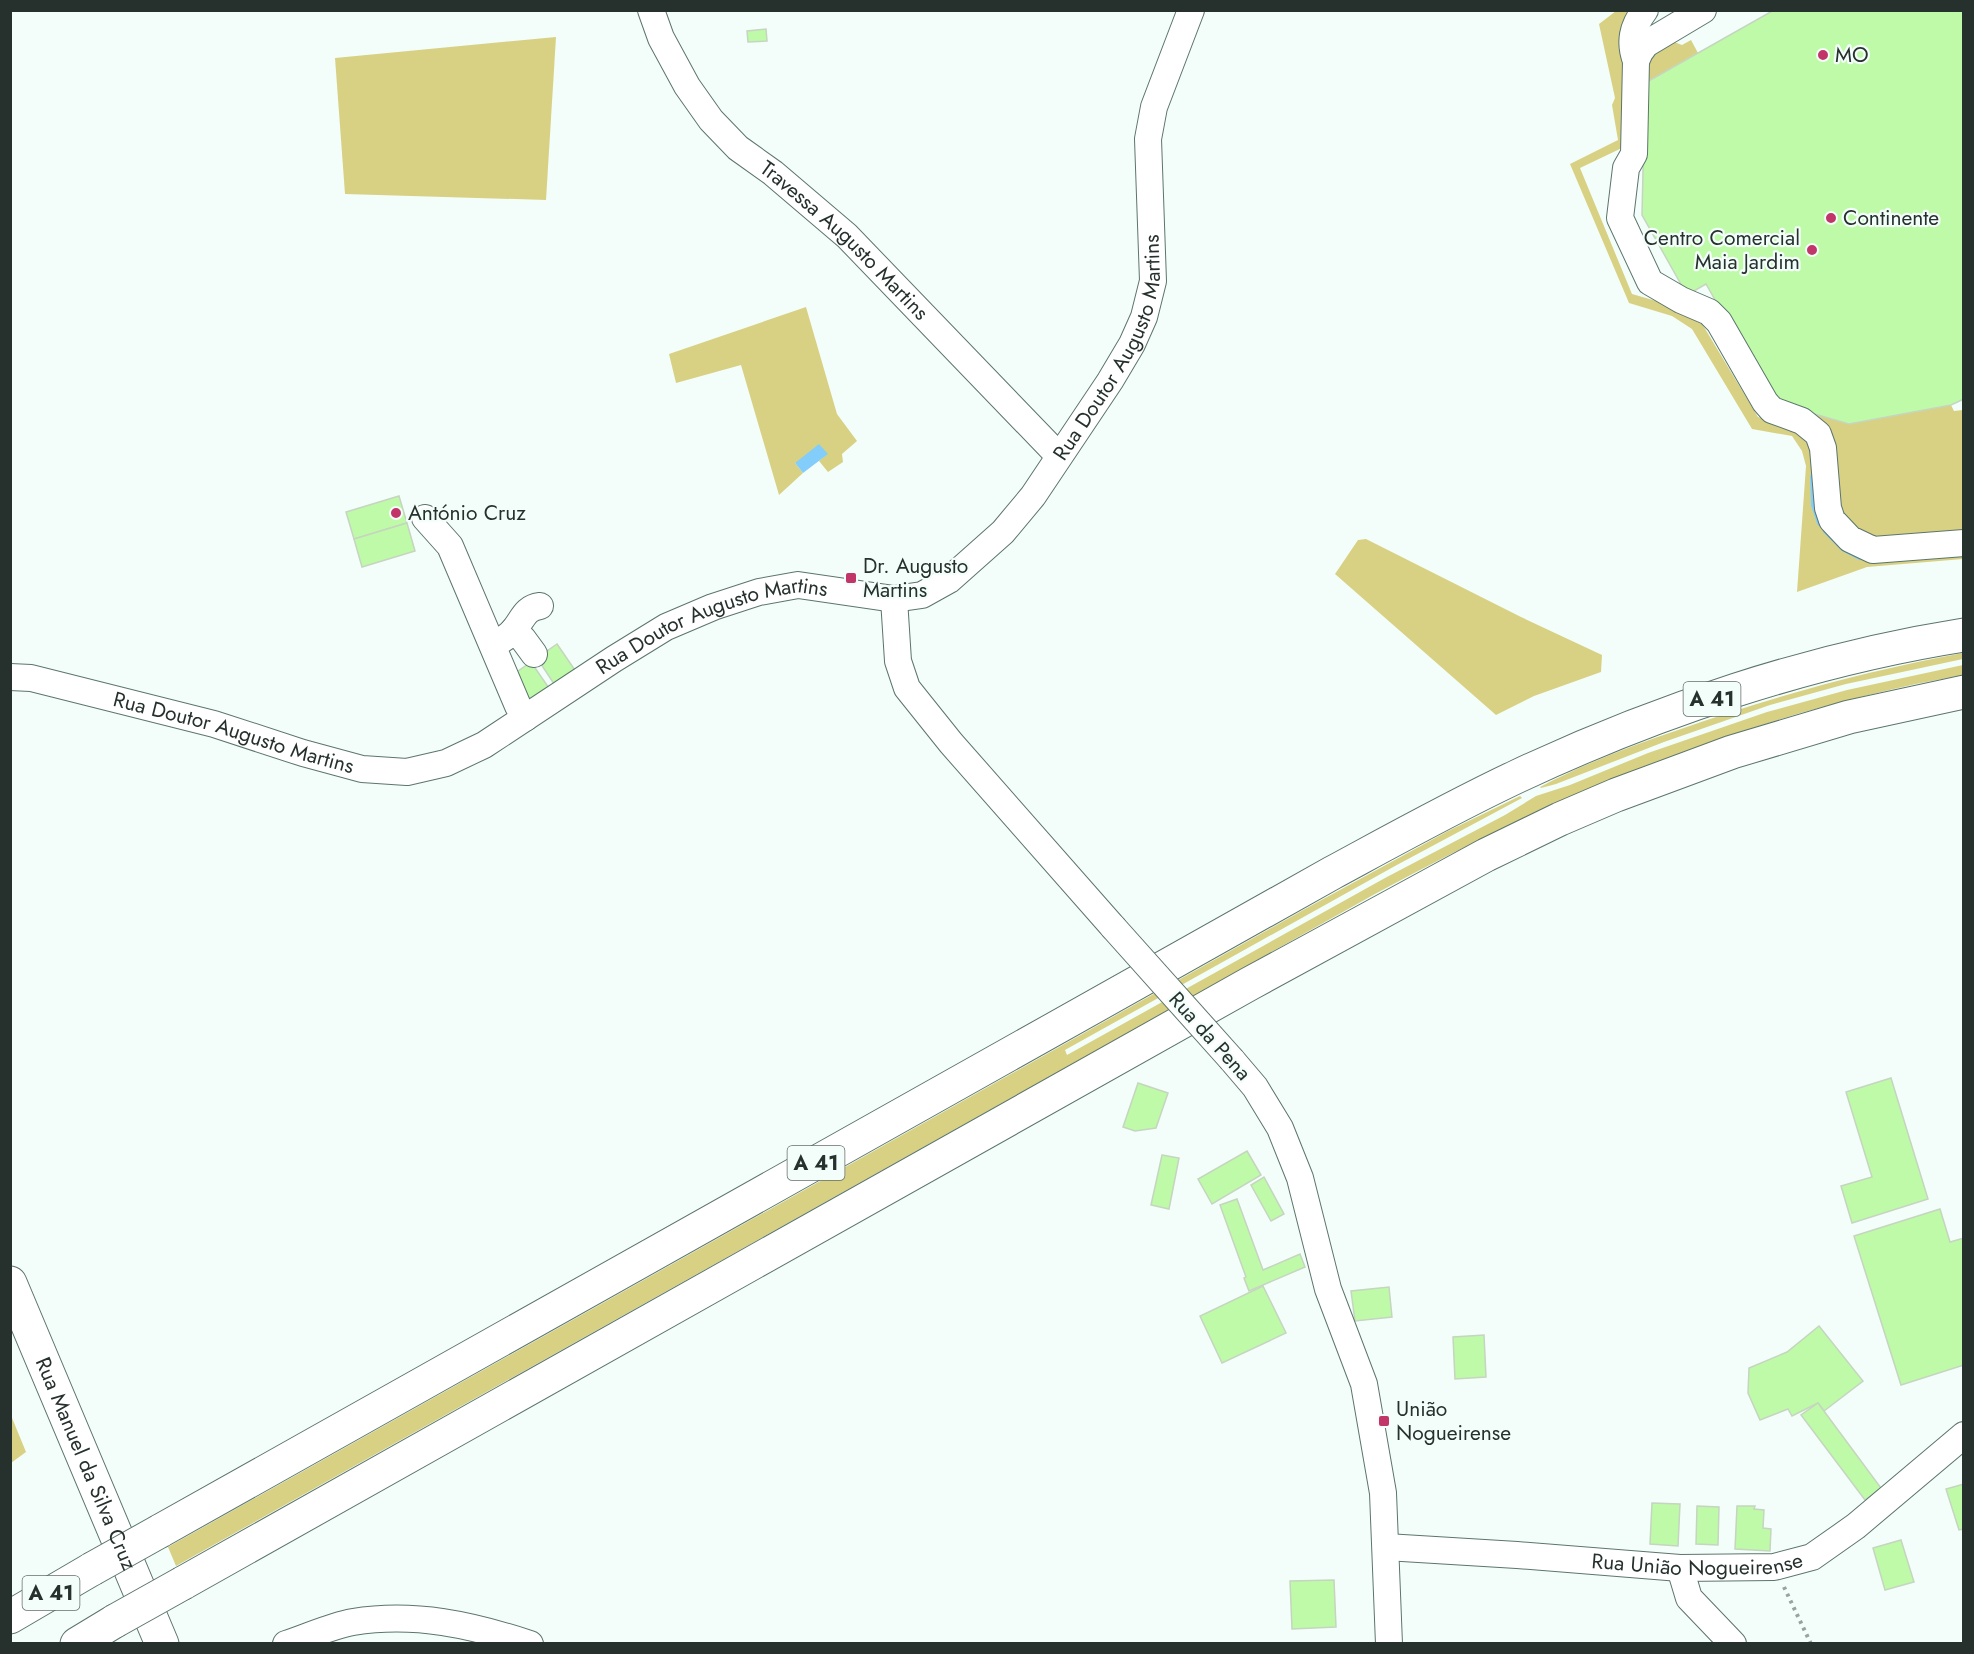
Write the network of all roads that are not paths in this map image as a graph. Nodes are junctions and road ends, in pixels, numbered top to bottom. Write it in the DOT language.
graph roads {
  1 [pos="651,10"];
  2 [pos="1191,10"];
  3 [pos="1645,10"];
  4 [pos="1703,10"];
  5 [pos="1636,61"];
  6 [pos="1059,456"];
  7 [pos="425,518"];
  8 [pos="1964,543"];
  9 [pos="894,599"];
  10 [pos="540,606"];
  11 [pos="1964,635"];
  12 [pos="503,638"];
  13 [pos="534,654"];
  14 [pos="10,676"];
  15 [pos="1964,692"];
  16 [pos="525,718"];
  17 [pos="10,1283"];
  18 [pos="1964,1435"];
  19 [pos="1386,1547"];
  20 [pos="1680,1568"];
  21 [pos="10,1617"];
  22 [pos="76,1644"];
  23 [pos="162,1644"];
  24 [pos="286,1644"];
  25 [pos="530,1644"];
  26 [pos="1389,1644"];
  27 [pos="1733,1644"];
  1 -- 6 [label="street, Travessa Augusto Martins"];
  2 -- 6 [label="street, Rua Doutor Augusto Martins"];
  3 -- 5 [label="street"];
  4 -- 5 [label="street"];
  5 -- 8 [label="street"];
  6 -- 9 [label="street, Rua Doutor Augusto Martins"];
  7 -- 12 [label="street"];
  9 -- 16 [label="street, Rua Doutor Augusto Martins"];
  9 -- 19 [label="street, Rua da Pena, bridge"];
  10 -- 12 [label="street"];
  11 -- 21 [label="main road, A 41, bridge"];
  12 -- 13 [label="street"];
  12 -- 16 [label="street"];
  14 -- 16 [label="street, Rua Doutor Augusto Martins"];
  15 -- 22 [label="main road, A 41, bridge"];
  17 -- 23 [label="main road, Rua Manuel da Silva Cruz"];
  18 -- 20 [label="street, Rua União Nogueirense"];
  19 -- 20 [label="street, Rua União Nogueirense"];
  19 -- 26 [label="street, Rua da Pena"];
  20 -- 27 [label="street"];
  24 -- 25 [label="street"];
}
